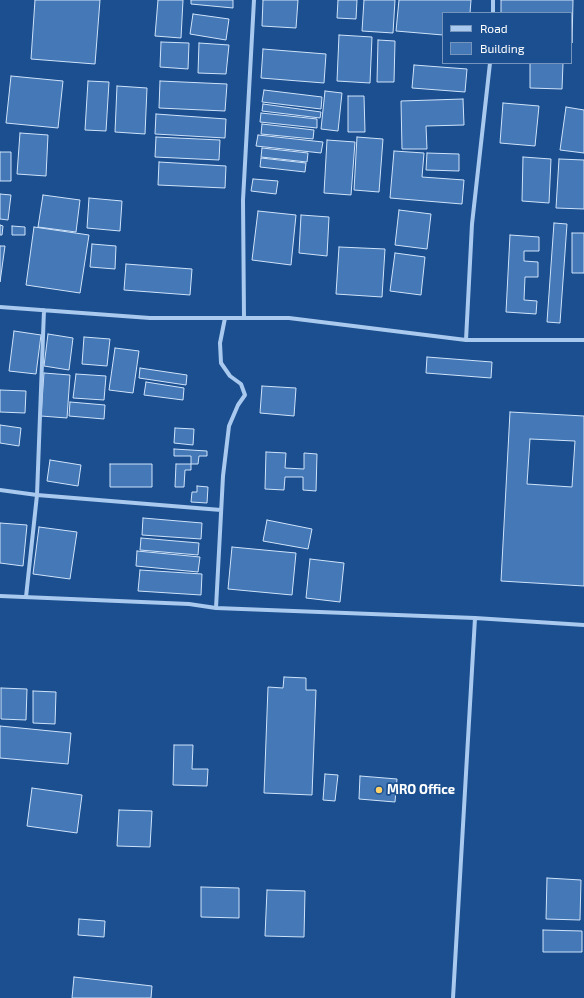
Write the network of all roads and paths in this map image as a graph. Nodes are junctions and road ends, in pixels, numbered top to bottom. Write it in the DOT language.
graph roads {
  1 [pos="254,0"];
  2 [pos="493,0"];
  3 [pos="493,12"];
  4 [pos="490,64"];
  5 [pos="0,307"];
  6 [pos="44,310"];
  7 [pos="225,318"];
  8 [pos="244,318"];
  9 [pos="466,340"];
  10 [pos="584,340"];
  11 [pos="0,490"];
  12 [pos="37,495"];
  13 [pos="221,510"];
  14 [pos="0,596"];
  15 [pos="26,597"];
  16 [pos="216,608"];
  17 [pos="475,618"];
  18 [pos="584,625"];
  19 [pos="453,998"];
  1 -- 8 [label="street"];
  2 -- 3 [label="street"];
  4 -- 9 [label="street"];
  5 -- 6 [label="street"];
  6 -- 7 [label="street"];
  6 -- 12 [label="street"];
  7 -- 8 [label="street"];
  7 -- 13 [label="street"];
  8 -- 9 [label="street"];
  9 -- 10 [label="street"];
  11 -- 12 [label="street"];
  12 -- 13 [label="street"];
  12 -- 15 [label="street"];
  13 -- 16 [label="street"];
  14 -- 15 [label="street"];
  15 -- 16 [label="street"];
  16 -- 17 [label="street"];
  17 -- 18 [label="street"];
  17 -- 19 [label="street"];
}
